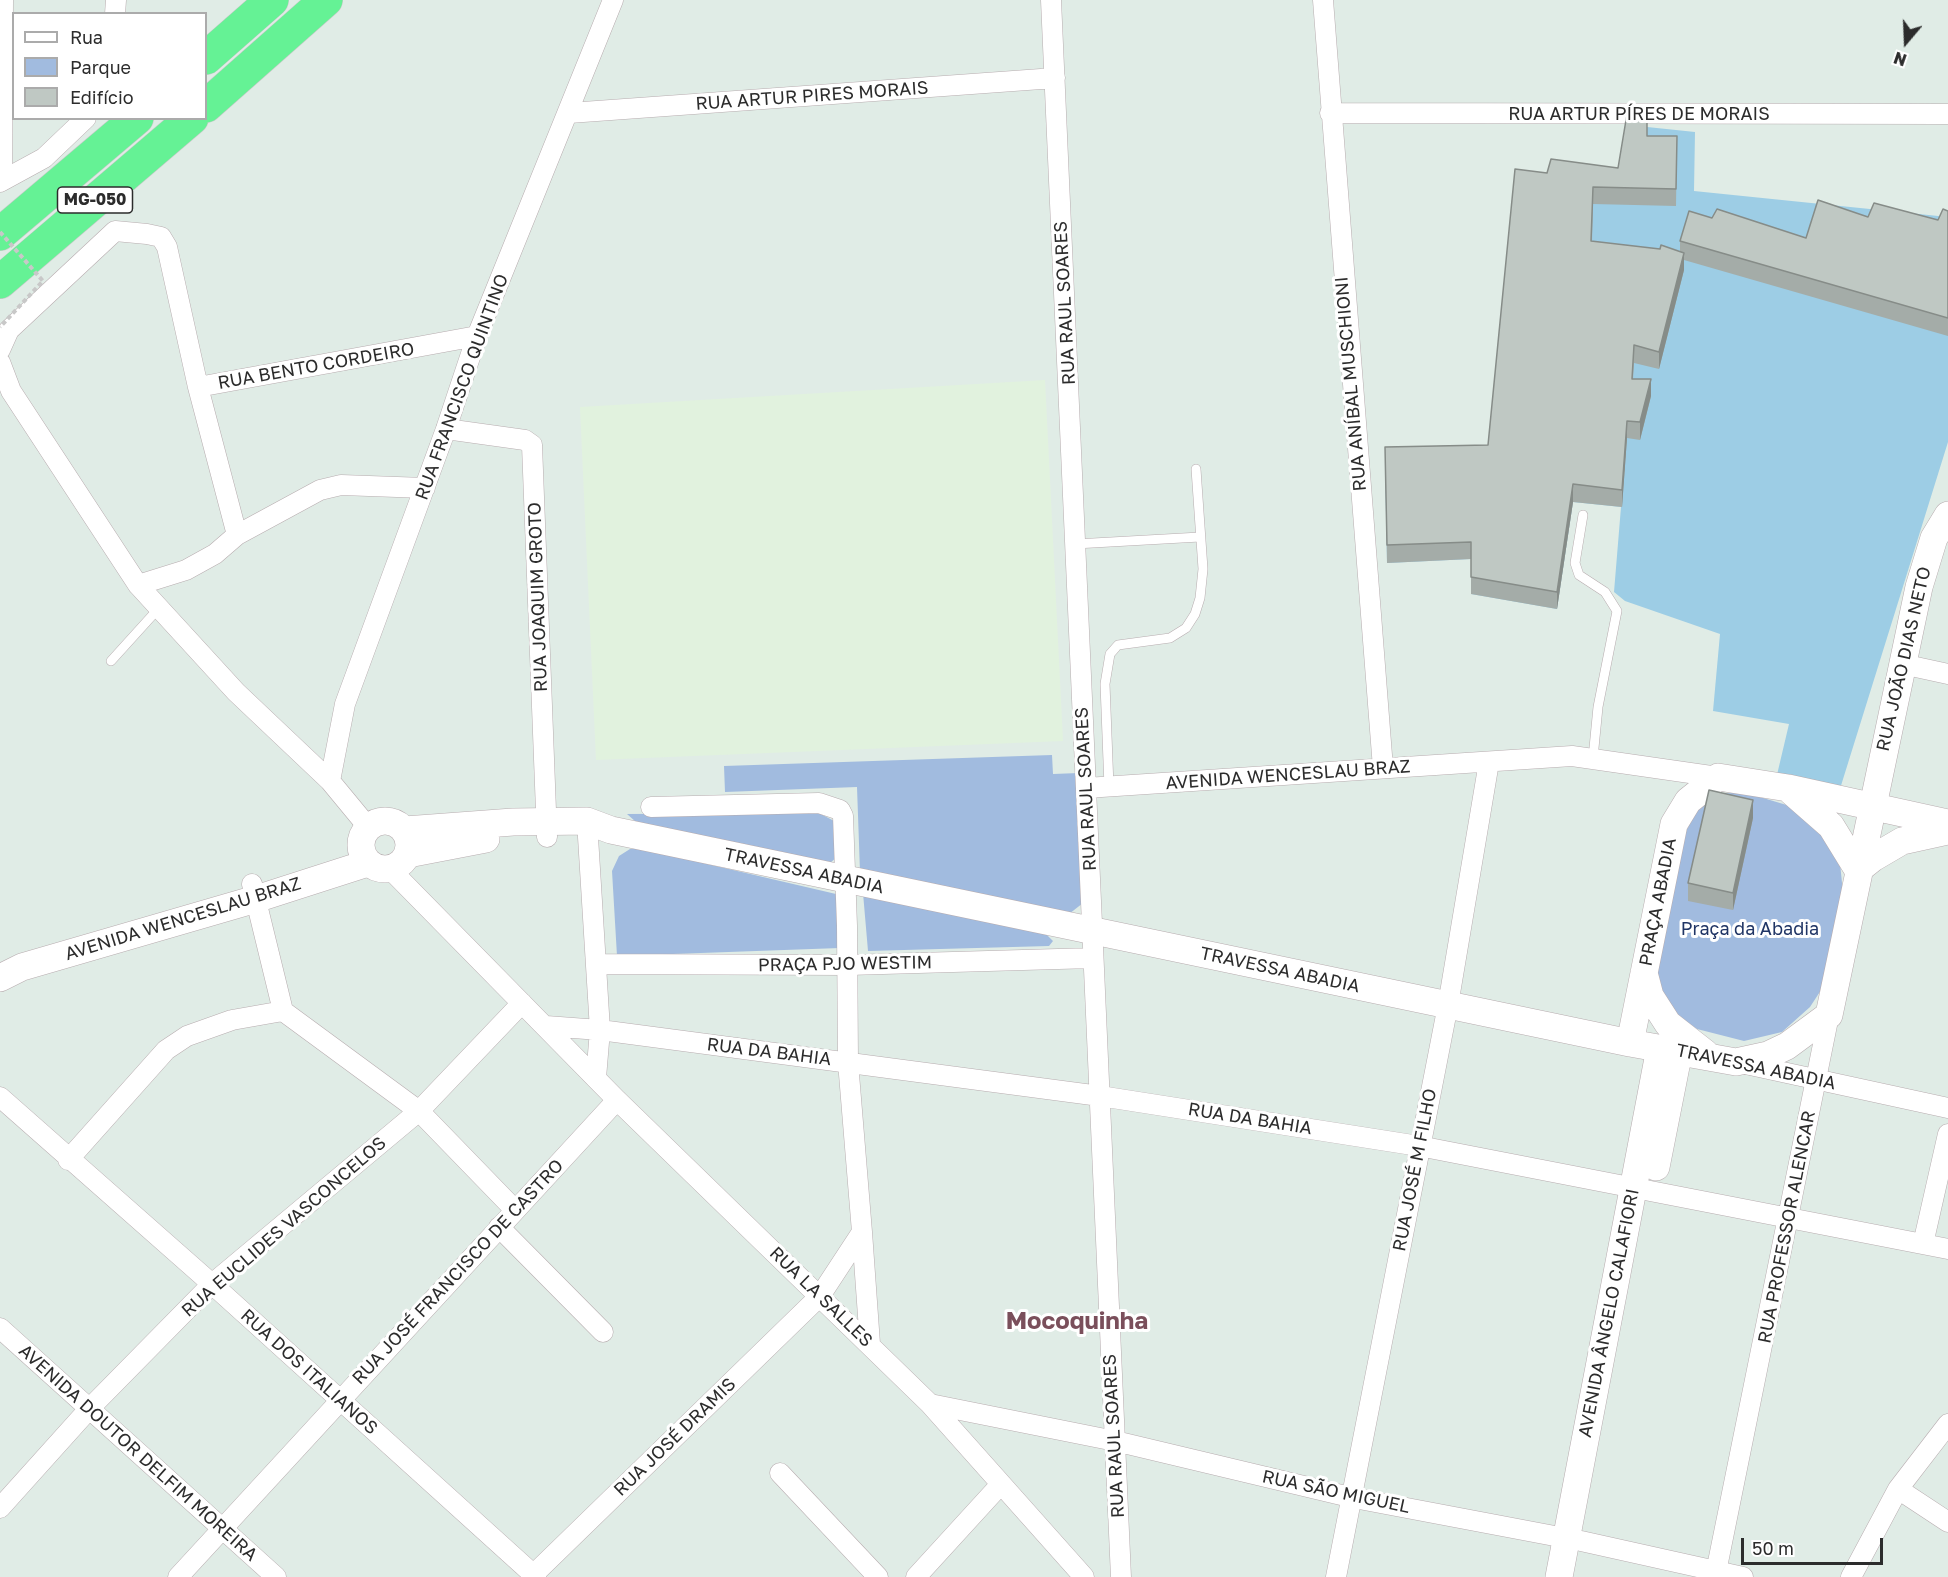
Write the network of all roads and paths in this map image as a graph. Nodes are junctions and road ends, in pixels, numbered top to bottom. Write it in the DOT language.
graph roads {
  1 [pos="3,0"];
  2 [pos="272,0"];
  3 [pos="326,0"];
  4 [pos="613,0"];
  5 [pos="1052,0"];
  6 [pos="1323,0"];
  7 [pos="242,26"];
  8 [pos="207,45"];
  9 [pos="207,57"];
  10 [pos="1055,78"];
  11 [pos="207,105"];
  12 [pos="569,113"];
  13 [pos="1330,113"];
  14 [pos="1948,114"];
  15 [pos="84,120"];
  16 [pos="135,120"];
  17 [pos="190,120"];
  18 [pos="1,182"];
  19 [pos="0,233"];
  20 [pos="0,282"];
  21 [pos="0,327"];
  22 [pos="477,336"];
  23 [pos="0,350"];
  24 [pos="0,362"];
  25 [pos="198,387"];
  26 [pos="446,429"];
  27 [pos="1197,469"];
  28 [pos="424,488"];
  29 [pos="1583,515"];
  30 [pos="1948,515"];
  31 [pos="237,535"];
  32 [pos="1200,537"];
  33 [pos="1075,544"];
  34 [pos="138,585"];
  35 [pos="159,608"];
  36 [pos="111,661"];
  37 [pos="1902,664"];
  38 [pos="1948,674"];
  39 [pos="1593,758"];
  40 [pos="1489,762"];
  41 [pos="1383,768"];
  42 [pos="1718,777"];
  43 [pos="330,781"];
  44 [pos="1109,787"];
  45 [pos="1086,788"];
  46 [pos="1788,788"];
  47 [pos="651,807"];
  48 [pos="1872,807"];
  49 [pos="1948,823"];
  50 [pos="547,829"];
  51 [pos="595,829"];
  52 [pos="1948,831"];
  53 [pos="383,849"];
  54 [pos="1858,870"];
  55 [pos="844,880"];
  56 [pos="254,892"];
  57 [pos="1093,945"];
  58 [pos="0,962"];
  59 [pos="597,964"];
  60 [pos="848,965"];
  61 [pos="1644,974"];
  62 [pos="0,978"];
  63 [pos="522,1003"];
  64 [pos="1448,1005"];
  65 [pos="283,1011"];
  66 [pos="1829,1015"];
  67 [pos="546,1026"];
  68 [pos="600,1030"];
  69 [pos="1630,1043"];
  70 [pos="1669,1050"];
  71 [pos="1709,1056"];
  72 [pos="848,1062"];
  73 [pos="1736,1062"];
  74 [pos="596,1078"];
  75 [pos="1816,1080"];
  76 [pos="1100,1096"];
  77 [pos="0,1097"];
  78 [pos="617,1100"];
  79 [pos="1948,1108"];
  80 [pos="419,1111"];
  81 [pos="1948,1134"];
  82 [pos="1419,1146"];
  83 [pos="68,1160"];
  84 [pos="1642,1189"];
  85 [pos="515,1210"];
  86 [pos="1790,1218"];
  87 [pos="499,1227"];
  88 [pos="862,1232"];
  89 [pos="1923,1244"];
  90 [pos="1948,1249"];
  91 [pos="213,1284"];
  92 [pos="820,1296"];
  93 [pos="0,1328"];
  94 [pos="603,1332"];
  95 [pos="870,1344"];
  96 [pos="339,1400"];
  97 [pos="930,1404"];
  98 [pos="89,1409"];
  99 [pos="1948,1424"];
  100 [pos="1115,1441"];
  101 [pos="780,1473"];
  102 [pos="1001,1484"];
  103 [pos="1898,1489"];
  104 [pos="1354,1498"];
  105 [pos="0,1508"];
  106 [pos="1948,1522"];
  107 [pos="224,1528"];
  108 [pos="1574,1540"];
  109 [pos="1716,1574"];
  110 [pos="534,1576"];
  111 [pos="178,1577"];
  112 [pos="276,1577"];
  113 [pos="878,1577"];
  114 [pos="916,1577"];
  115 [pos="1084,1577"];
  116 [pos="1121,1577"];
  117 [pos="1336,1577"];
  118 [pos="1559,1577"];
  119 [pos="1574,1577"];
  120 [pos="1743,1577"];
  121 [pos="1851,1577"];
  1 -- 18 [label="street"];
  2 -- 7 [label="highway"];
  3 -- 11 [label="highway"];
  4 -- 12 [label="street, RUA FRANCISCO QUINTINO"];
  5 -- 10 [label="street, RUA RAUL SOARES"];
  6 -- 13 [label="street, RUA ANÍBAL MUSCHIONI"];
  7 -- 8 [label="street"];
  7 -- 9 [label="highway"];
  10 -- 12 [label="street, RUA ARTUR PIRES MORAIS"];
  10 -- 33 [label="street, RUA RAUL SOARES"];
  12 -- 22 [label="street, RUA FRANCISCO QUINTINO"];
  13 -- 14 [label="street, RUA ARTUR PÍRES DE MORAIS"];
  13 -- 41 [label="street, RUA ANÍBAL MUSCHIONI"];
  15 -- 18 [label="street"];
  16 -- 19 [label="highway, MG-050"];
  17 -- 20 [label="highway, MG-050"];
  19 -- 21 [label="path, bridge"];
  22 -- 25 [label="street, RUA BENTO CORDEIRO"];
  22 -- 26 [label="street, RUA FRANCISCO QUINTINO"];
  23 -- 25 [label="street"];
  24 -- 34 [label="street, RUA LA SALLES"];
  25 -- 31 [label="street, RUA BENTO CORDEIRO"];
  26 -- 28 [label="street, RUA FRANCISCO QUINTINO"];
  26 -- 50 [label="street, RUA JOAQUIM GROTO"];
  27 -- 32 [label="lane"];
  28 -- 31 [label="street"];
  28 -- 43 [label="street, RUA FRANCISCO QUINTINO"];
  29 -- 39 [label="lane"];
  30 -- 37 [label="street, RUA JOÃO DIAS NETO"];
  31 -- 34 [label="street"];
  32 -- 33 [label="lane"];
  32 -- 44 [label="lane"];
  33 -- 45 [label="street, RUA RAUL SOARES"];
  34 -- 35 [label="street, RUA LA SALLES"];
  35 -- 36 [label="lane"];
  35 -- 43 [label="street, RUA LA SALLES"];
  37 -- 38 [label="street"];
  37 -- 48 [label="street, RUA JOÃO DIAS NETO"];
  39 -- 40 [label="street, AVENIDA WENCESLAU BRAZ"];
  39 -- 42 [label="street, AVENIDA WENCESLAU BRAZ"];
  40 -- 41 [label="street, AVENIDA WENCESLAU BRAZ"];
  40 -- 64 [label="street, RUA JOSÉ M FILHO"];
  41 -- 44 [label="street, AVENIDA WENCESLAU BRAZ"];
  42 -- 46 [label="street"];
  42 -- 61 [label="street, PRAÇA ABADIA"];
  43 -- 53 [label="street, RUA LA SALLES"];
  44 -- 45 [label="street, AVENIDA WENCESLAU BRAZ"];
  45 -- 57 [label="street, RUA RAUL SOARES"];
  46 -- 48 [label="street"];
  46 -- 54 [label="street"];
  47 -- 55 [label="street"];
  48 -- 49 [label="street"];
  48 -- 54 [label="street, RUA PROFESSOR ALENCAR"];
  50 -- 51 [label="street, TRAVESSA ABADIA"];
  50 -- 53 [label="street, AVENIDA WENCESLAU BRAZ"];
  51 -- 55 [label="street, TRAVESSA ABADIA"];
  51 -- 59 [label="street"];
  52 -- 54 [label="street"];
  53 -- 56 [label="street, AVENIDA WENCESLAU BRAZ"];
  53 -- 63 [label="street, RUA LA SALLES"];
  54 -- 66 [label="street, RUA PROFESSOR ALENCAR"];
  55 -- 57 [label="street, TRAVESSA ABADIA"];
  55 -- 60 [label="street"];
  56 -- 58 [label="street, AVENIDA WENCESLAU BRAZ"];
  56 -- 62 [label="street, AVENIDA WENCESLAU BRAZ"];
  56 -- 65 [label="street"];
  57 -- 60 [label="street, PRAÇA PJO WESTIM"];
  57 -- 64 [label="street, TRAVESSA ABADIA"];
  57 -- 76 [label="street, RUA RAUL SOARES"];
  59 -- 60 [label="street, PRAÇA PJO WESTIM"];
  59 -- 68 [label="street"];
  60 -- 72 [label="street"];
  61 -- 69 [label="street, PRAÇA ABADIA"];
  61 -- 71 [label="street"];
  63 -- 67 [label="street, RUA LA SALLES"];
  63 -- 80 [label="street, RUA EUCLIDES VASCONCELOS"];
  64 -- 69 [label="street, TRAVESSA ABADIA"];
  64 -- 82 [label="street, RUA JOSÉ M FILHO"];
  65 -- 80 [label="street"];
  65 -- 83 [label="street"];
  66 -- 73 [label="street"];
  66 -- 75 [label="street, RUA PROFESSOR ALENCAR"];
  67 -- 68 [label="street, RUA DA BAHIA"];
  67 -- 74 [label="street, RUA LA SALLES"];
  68 -- 72 [label="street, RUA DA BAHIA"];
  68 -- 74 [label="street"];
  69 -- 70 [label="street, TRAVESSA ABADIA"];
  70 -- 71 [label="street, TRAVESSA ABADIA"];
  70 -- 84 [label="street, AVENIDA ÂNGELO CALAFIORI"];
  71 -- 73 [label="street, TRAVESSA ABADIA"];
  72 -- 76 [label="street, RUA DA BAHIA"];
  72 -- 88 [label="street"];
  73 -- 75 [label="street, TRAVESSA ABADIA"];
  74 -- 78 [label="street, RUA LA SALLES"];
  75 -- 79 [label="street, TRAVESSA ABADIA"];
  75 -- 86 [label="street, RUA PROFESSOR ALENCAR"];
  76 -- 82 [label="street, RUA DA BAHIA"];
  76 -- 100 [label="street, RUA RAUL SOARES"];
  77 -- 83 [label="street, RUA DOS ITALIANOS"];
  78 -- 85 [label="street, RUA JOSÉ FRANCISCO DE CASTRO"];
  78 -- 92 [label="street, RUA LA SALLES"];
  80 -- 85 [label="street"];
  80 -- 91 [label="street, RUA EUCLIDES VASCONCELOS"];
  81 -- 89 [label="street"];
  82 -- 84 [label="street, RUA DA BAHIA"];
  82 -- 104 [label="street, RUA JOSÉ M FILHO"];
  83 -- 91 [label="street, RUA DOS ITALIANOS"];
  84 -- 86 [label="street, RUA DA BAHIA"];
  84 -- 108 [label="street, AVENIDA ÂNGELO CALAFIORI"];
  85 -- 87 [label="street, RUA JOSÉ FRANCISCO DE CASTRO"];
  86 -- 89 [label="street, RUA DA BAHIA"];
  86 -- 109 [label="street, RUA PROFESSOR ALENCAR"];
  87 -- 94 [label="street"];
  87 -- 96 [label="street, RUA JOSÉ FRANCISCO DE CASTRO"];
  88 -- 92 [label="street, RUA JOSÉ DRAMIS"];
  88 -- 95 [label="street"];
  89 -- 90 [label="street, RUA DA BAHIA"];
  91 -- 96 [label="street, RUA DOS ITALIANOS"];
  91 -- 98 [label="street, RUA EUCLIDES VASCONCELOS"];
  92 -- 95 [label="street, RUA LA SALLES"];
  92 -- 110 [label="street, RUA JOSÉ DRAMIS"];
  93 -- 98 [label="street, AVENIDA DOUTOR DELFIM MOREIRA"];
  95 -- 97 [label="street, RUA LA SALLES"];
  96 -- 107 [label="street, RUA JOSÉ FRANCISCO DE CASTRO"];
  96 -- 110 [label="street, RUA DOS ITALIANOS"];
  97 -- 100 [label="street, RUA SÃO MIGUEL"];
  97 -- 102 [label="street, RUA LA SALLES"];
  98 -- 105 [label="street, RUA EUCLIDES VASCONCELOS"];
  98 -- 107 [label="street, AVENIDA DOUTOR DELFIM MOREIRA"];
  99 -- 103 [label="street"];
  100 -- 104 [label="street, RUA SÃO MIGUEL"];
  100 -- 116 [label="street, RUA RAUL SOARES"];
  101 -- 113 [label="street"];
  102 -- 114 [label="street"];
  102 -- 115 [label="street, RUA LA SALLES"];
  103 -- 106 [label="street"];
  103 -- 121 [label="street"];
  104 -- 108 [label="street, RUA SÃO MIGUEL"];
  104 -- 117 [label="street, RUA JOSÉ M FILHO"];
  107 -- 111 [label="street, RUA JOSÉ FRANCISCO DE CASTRO"];
  107 -- 112 [label="street, AVENIDA DOUTOR DELFIM MOREIRA"];
  108 -- 109 [label="street, RUA SÃO MIGUEL"];
  108 -- 118 [label="street, AVENIDA ÂNGELO CALAFIORI"];
  108 -- 119 [label="street, AVENIDA ÂNGELO CALAFIORI"];
  109 -- 120 [label="street, RUA SÃO MIGUEL"];
}
